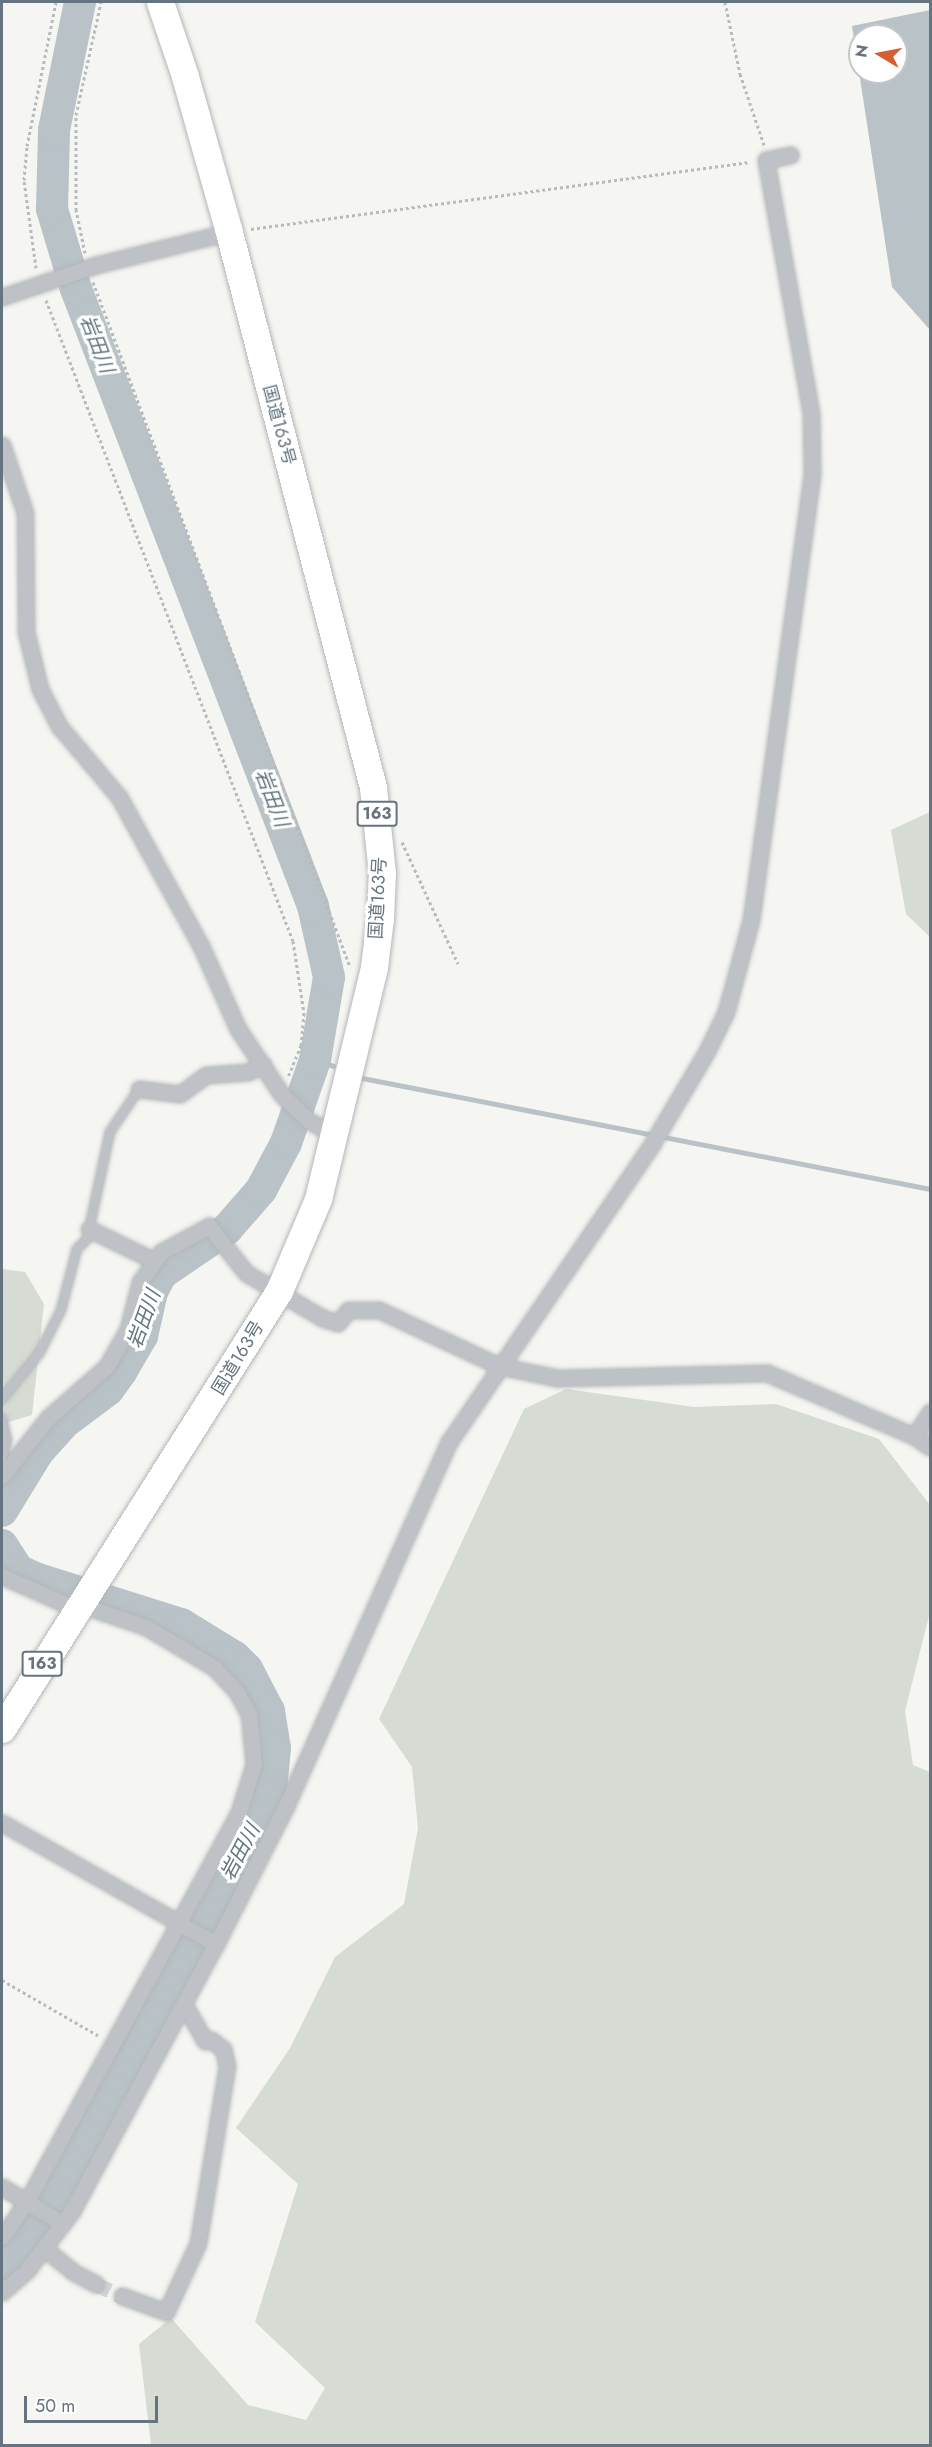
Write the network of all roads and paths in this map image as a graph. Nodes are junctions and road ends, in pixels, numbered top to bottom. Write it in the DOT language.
graph roads {
  1 [pos="56,2"];
  2 [pos="101,2"];
  3 [pos="160,2"];
  4 [pos="724,2"];
  5 [pos="790,156"];
  6 [pos="766,160"];
  7 [pos="229,232"];
  8 [pos="88,267"];
  9 [pos="42,284"];
  10 [pos="2,297"];
  11 [pos="2,445"];
  12 [pos="370,982"];
  13 [pos="263,1065"];
  14 [pos="139,1089"];
  15 [pos="281,1094"];
  16 [pos="333,1134"];
  17 [pos="89,1229"];
  18 [pos="155,1261"];
  19 [pos="279,1291"];
  20 [pos="499,1366"];
  21 [pos="2,1398"];
  22 [pos="930,1412"];
  23 [pos="2,1419"];
  24 [pos="914,1436"];
  25 [pos="930,1447"];
  26 [pos="2,1460"];
  27 [pos="2,1476"];
  28 [pos="2,1576"];
  29 [pos="82,1600"];
  30 [pos="2,1729"];
  31 [pos="2,1823"];
  32 [pos="181,1924"];
  33 [pos="214,1943"];
  34 [pos="2,1980"];
  35 [pos="184,2004"];
  36 [pos="113,2043"];
  37 [pos="2,2187"];
  38 [pos="29,2202"];
  39 [pos="58,2221"];
  40 [pos="2,2237"];
  41 [pos="45,2249"];
  42 [pos="96,2284"];
  43 [pos="2,2292"];
  44 [pos="122,2296"];
  1 -- 9 [label="path"];
  2 -- 8 [label="path"];
  3 -- 7 [label="highway, 国道163号 / 163"];
  4 -- 6 [label="path"];
  5 -- 6 [label="street"];
  6 -- 7 [label="path"];
  6 -- 20 [label="street"];
  7 -- 8 [label="street"];
  7 -- 12 [label="highway, 国道163号 / 163"];
  8 -- 9 [label="street"];
  8 -- 12 [label="path"];
  9 -- 10 [label="street"];
  9 -- 15 [label="path"];
  11 -- 13 [label="street"];
  12 -- 16 [label="highway, 国道163号 / 163"];
  13 -- 14 [label="street"];
  13 -- 15 [label="street"];
  14 -- 17 [label="lane"];
  15 -- 16 [label="street"];
  16 -- 19 [label="highway, 国道163号 / 163"];
  17 -- 18 [label="street"];
  17 -- 21 [label="lane"];
  18 -- 19 [label="street"];
  18 -- 27 [label="street"];
  19 -- 20 [label="street"];
  19 -- 29 [label="highway, 国道163号 / 163"];
  20 -- 24 [label="street"];
  20 -- 33 [label="street"];
  22 -- 24 [label="street"];
  23 -- 26 [label="lane"];
  24 -- 25 [label="street"];
  28 -- 29 [label="street"];
  29 -- 30 [label="highway, 国道163号 / 163"];
  29 -- 32 [label="street"];
  31 -- 32 [label="street"];
  32 -- 33 [label="street"];
  32 -- 36 [label="street"];
  33 -- 35 [label="street"];
  34 -- 36 [label="path"];
  35 -- 39 [label="street"];
  35 -- 44 [label="street"];
  36 -- 38 [label="street"];
  37 -- 38 [label="street"];
  38 -- 39 [label="street"];
  38 -- 40 [label="street"];
  39 -- 41 [label="street"];
  41 -- 42 [label="street"];
  41 -- 43 [label="street"];
}
